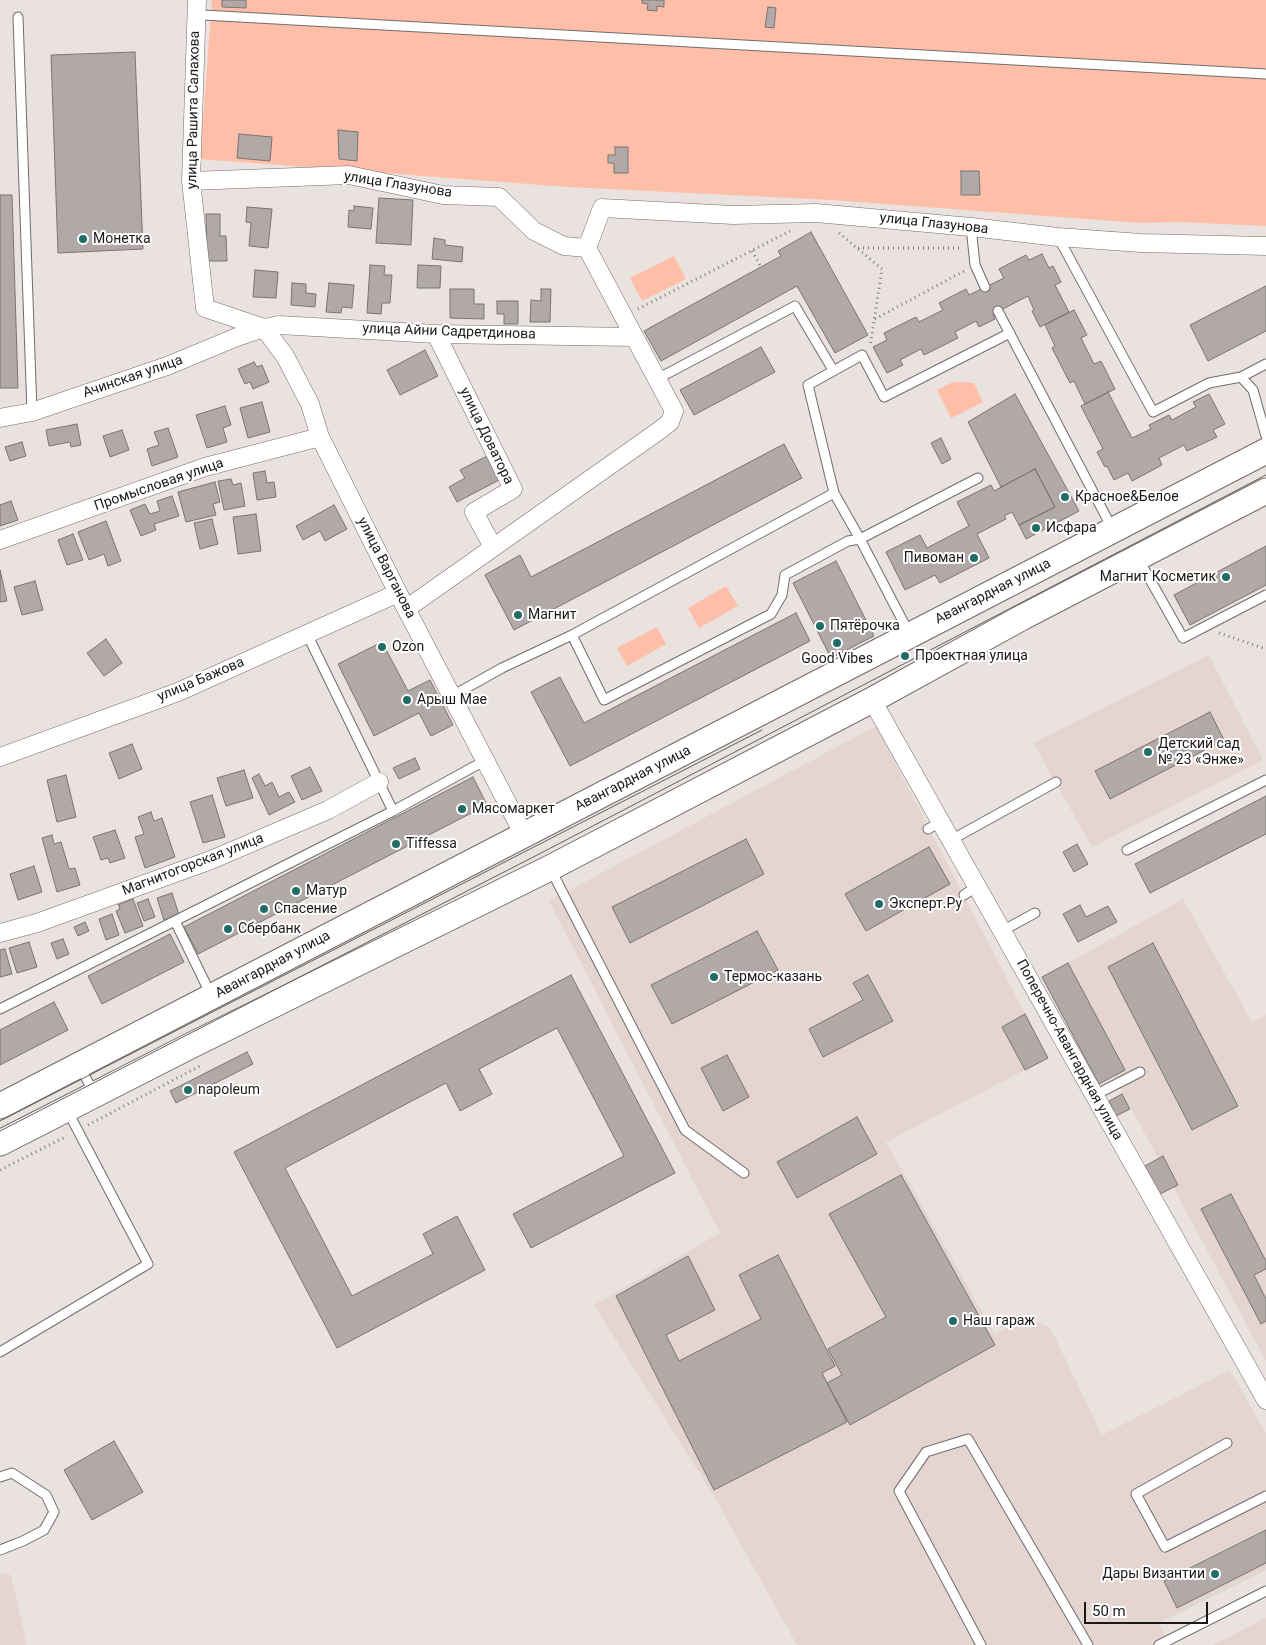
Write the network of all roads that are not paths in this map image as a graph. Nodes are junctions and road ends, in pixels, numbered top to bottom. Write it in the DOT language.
graph roads {
  1 [pos="196,6"];
  2 [pos="18,17"];
  3 [pos="1266,74"];
  4 [pos="191,181"];
  5 [pos="971,227"];
  6 [pos="1058,238"];
  7 [pos="1266,246"];
  8 [pos="587,248"];
  9 [pos="985,287"];
  10 [pos="998,311"];
  11 [pos="264,328"];
  12 [pos="1010,333"];
  13 [pos="436,334"];
  14 [pos="634,337"];
  15 [pos="1266,364"];
  16 [pos="833,370"];
  17 [pos="1241,377"];
  18 [pos="657,380"];
  19 [pos="32,412"];
  20 [pos="0,418"];
  21 [pos="1266,436"];
  22 [pos="320,437"];
  23 [pos="1266,451"];
  24 [pos="978,478"];
  25 [pos="1266,491"];
  26 [pos="834,492"];
  27 [pos="1113,530"];
  28 [pos="860,539"];
  29 [pos="0,540"];
  30 [pos="493,548"];
  31 [pos="1138,557"];
  32 [pos="398,593"];
  33 [pos="1266,595"];
  34 [pos="406,609"];
  35 [pos="307,634"];
  36 [pos="572,635"];
  37 [pos="910,635"];
  38 [pos="452,696"];
  39 [pos="872,700"];
  40 [pos="0,757"];
  41 [pos="486,760"];
  42 [pos="1266,780"];
  43 [pos="379,782"];
  44 [pos="1056,782"];
  45 [pos="393,811"];
  46 [pos="524,835"];
  47 [pos="951,840"];
  48 [pos="1127,850"];
  49 [pos="550,868"];
  50 [pos="1035,913"];
  51 [pos="175,921"];
  52 [pos="1002,931"];
  53 [pos="0,933"];
  54 [pos="212,997"];
  55 [pos="0,1009"];
  56 [pos="79,1065"];
  57 [pos="1140,1072"];
  58 [pos="94,1095"];
  59 [pos="1095,1095"];
  60 [pos="0,1106"];
  61 [pos="67,1109"];
  62 [pos="0,1144"];
  63 [pos="744,1173"];
  64 [pos="0,1352"];
  65 [pos="1266,1400"];
  66 [pos="1227,1443"];
  67 [pos="0,1477"];
  68 [pos="1266,1496"];
  69 [pos="0,1550"];
  70 [pos="1266,1591"];
  71 [pos="981,1645"];
  72 [pos="1088,1645"];
  73 [pos="1160,1645"];
  1 -- 3 [label="lane"];
  1 -- 4 [label="street, улица Рашита Салахова"];
  2 -- 19 [label="lane"];
  4 -- 8 [label="street, улица Глазунова"];
  4 -- 11 [label="street, улица Рашита Салахова"];
  5 -- 6 [label="street, улица Глазунова"];
  5 -- 8 [label="street, улица Глазунова"];
  5 -- 9 [label="lane"];
  6 -- 7 [label="street, улица Глазунова"];
  6 -- 17 [label="lane"];
  8 -- 14 [label="street"];
  10 -- 12 [label="lane"];
  11 -- 13 [label="street, улица Айни Садретдинова"];
  11 -- 19 [label="street, Ачинская улица"];
  11 -- 22 [label="street, улица Варганова"];
  12 -- 16 [label="lane"];
  12 -- 27 [label="lane"];
  13 -- 14 [label="street, улица Айни Садретдинова"];
  13 -- 30 [label="street, улица Доватора"];
  14 -- 18 [label="street"];
  15 -- 17 [label="lane"];
  16 -- 18 [label="lane"];
  16 -- 26 [label="lane"];
  17 -- 21 [label="lane"];
  18 -- 30 [label="street"];
  19 -- 20 [label="street, Ачинская улица"];
  22 -- 29 [label="street, Промысловая улица"];
  22 -- 32 [label="street, улица Варганова"];
  23 -- 27 [label="main road, Авангардная улица"];
  24 -- 28 [label="lane"];
  25 -- 31 [label="main road"];
  26 -- 28 [label="lane"];
  26 -- 36 [label="lane"];
  27 -- 37 [label="main road, Авангардная улица"];
  28 -- 36 [label="lane"];
  28 -- 37 [label="lane"];
  30 -- 34 [label="street"];
  31 -- 33 [label="lane"];
  31 -- 39 [label="main road"];
  32 -- 34 [label="street, улица Варганова"];
  32 -- 35 [label="street, улица Бажова"];
  34 -- 38 [label="street, улица Варганова"];
  35 -- 40 [label="street, улица Бажова"];
  35 -- 43 [label="lane"];
  36 -- 38 [label="lane"];
  37 -- 46 [label="main road, Авангардная улица"];
  38 -- 41 [label="street, улица Варганова"];
  39 -- 47 [label="street, Поперечно-Авангардная улица"];
  39 -- 49 [label="main road"];
  41 -- 45 [label="lane"];
  41 -- 46 [label="street, улица Варганова"];
  42 -- 48 [label="lane"];
  43 -- 45 [label="lane"];
  43 -- 53 [label="street, Магнитогорская улица"];
  44 -- 47 [label="lane"];
  45 -- 51 [label="lane"];
  46 -- 54 [label="main road, Авангардная улица"];
  47 -- 52 [label="street, Поперечно-Авангардная улица"];
  49 -- 58 [label="main road"];
  49 -- 63 [label="lane"];
  50 -- 52 [label="lane"];
  51 -- 54 [label="lane"];
  51 -- 55 [label="lane"];
  52 -- 59 [label="street, Поперечно-Авангардная улица"];
  54 -- 56 [label="main road, Авангардная улица"];
  56 -- 58 [label="lane"];
  56 -- 60 [label="main road, Авангардная улица"];
  57 -- 59 [label="lane"];
  58 -- 61 [label="main road"];
  59 -- 65 [label="street, Поперечно-Авангардная улица"];
  61 -- 62 [label="main road"];
  61 -- 64 [label="lane"];
  66 -- 68 [label="lane"];
  67 -- 69 [label="lane"];
  70 -- 73 [label="lane"];
  71 -- 72 [label="lane"];
}
